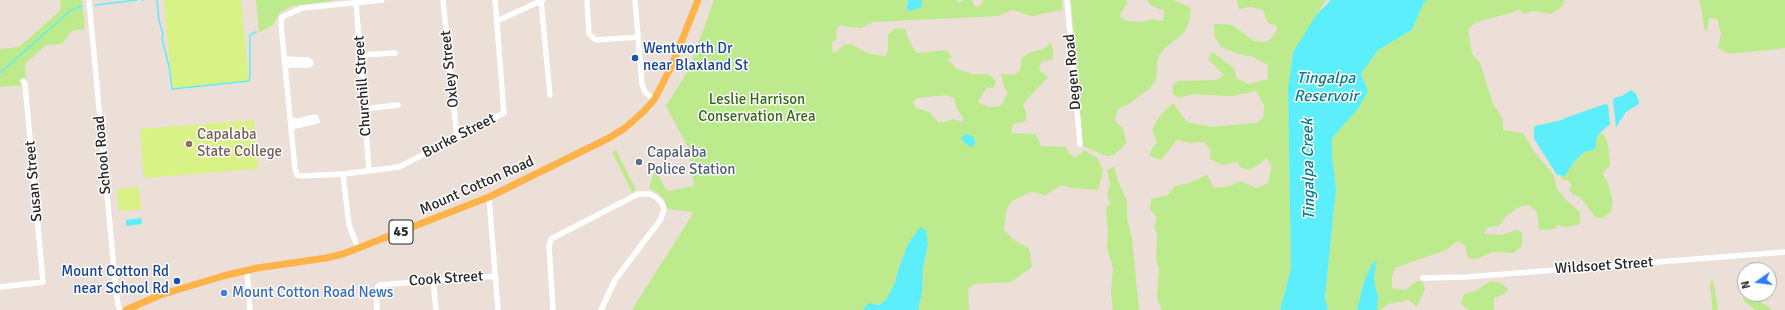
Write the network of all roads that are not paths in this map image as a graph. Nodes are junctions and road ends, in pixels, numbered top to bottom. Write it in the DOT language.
graph roads {
  1 [pos="89,0"];
  2 [pos="382,0"];
  3 [pos="443,0"];
  4 [pos="495,0"];
  5 [pos="542,0"];
  6 [pos="587,0"];
  7 [pos="634,0"];
  8 [pos="1067,0"];
  9 [pos="699,2"];
  10 [pos="356,3"];
  11 [pos="497,21"];
  12 [pos="638,37"];
  13 [pos="394,53"];
  14 [pos="360,55"];
  15 [pos="23,81"];
  16 [pos="550,95"];
  17 [pos="654,100"];
  18 [pos="398,105"];
  19 [pos="364,109"];
  20 [pos="291,120"];
  21 [pos="291,127"];
  22 [pos="457,137"];
  23 [pos="1080,144"];
  24 [pos="369,170"];
  25 [pos="343,174"];
  26 [pos="489,197"];
  27 [pos="358,248"];
  28 [pos="1785,252"];
  29 [pos="247,271"];
  30 [pos="496,276"];
  31 [pos="1423,278"];
  32 [pos="433,280"];
  33 [pos="0,286"];
  34 [pos="120,310"];
  35 [pos="126,310"];
  36 [pos="250,310"];
  37 [pos="377,310"];
  38 [pos="436,310"];
  39 [pos="498,310"];
  40 [pos="553,310"];
  41 [pos="601,310"];
  1 -- 34 [label="street, School Road"];
  2 -- 10 [label="street"];
  3 -- 22 [label="street, Oxley Street"];
  4 -- 11 [label="street, Burke Street"];
  5 -- 11 [label="street"];
  5 -- 16 [label="street"];
  6 -- 12 [label="street"];
  7 -- 12 [label="street"];
  8 -- 23 [label="street, Degen Road"];
  9 -- 17 [label="main road, Mount Cotton Road / 45"];
  10 -- 14 [label="street, Churchill Street"];
  10 -- 20 [label="street"];
  11 -- 22 [label="street, Burke Street"];
  12 -- 17 [label="street"];
  13 -- 14 [label="street"];
  14 -- 19 [label="street, Churchill Street"];
  15 -- 33 [label="street, Susan Street"];
  17 -- 26 [label="main road, Mount Cotton Road / 45"];
  18 -- 19 [label="street"];
  19 -- 24 [label="street, Churchill Street"];
  20 -- 21 [label="street"];
  20 -- 21 [label="street"];
  21 -- 25 [label="street, Burke Street"];
  22 -- 24 [label="street, Burke Street"];
  24 -- 25 [label="street, Burke Street"];
  25 -- 27 [label="street"];
  26 -- 27 [label="main road, Mount Cotton Road / 45"];
  26 -- 30 [label="street"];
  27 -- 29 [label="main road, Mount Cotton Road / 45"];
  28 -- 31 [label="street, Wildsoet Street"];
  29 -- 35 [label="main road, Mount Cotton Road / 45"];
  29 -- 36 [label="street"];
  30 -- 32 [label="street, Cook Street"];
  30 -- 39 [label="street"];
  32 -- 37 [label="street, Cook Street"];
  32 -- 38 [label="street"];
  40 -- 41 [label="street"];
}
